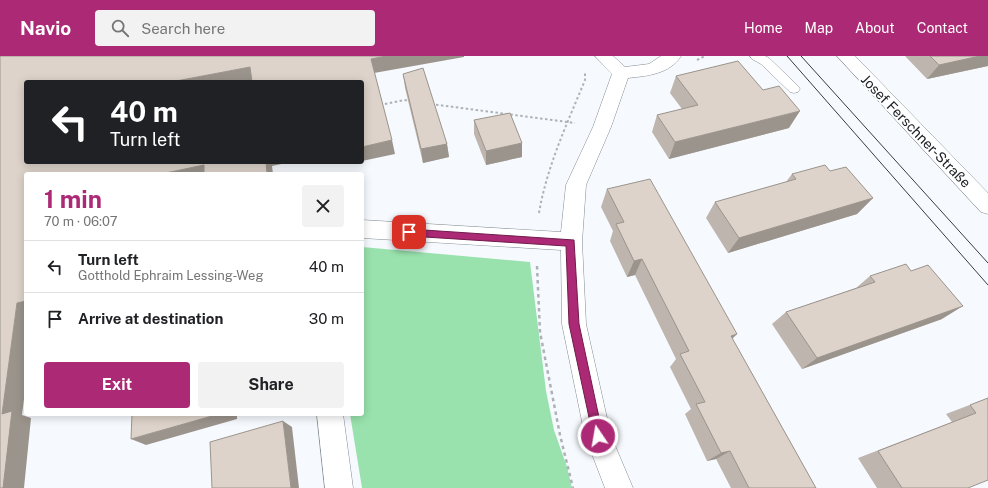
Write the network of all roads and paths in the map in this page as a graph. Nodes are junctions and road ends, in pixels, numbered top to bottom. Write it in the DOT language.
graph roads {
  1 [pos="603,56"];
  2 [pos="673,56"];
  3 [pos="756,56"];
  4 [pos="845,56"];
  5 [pos="621,73"];
  6 [pos="794,89"];
  7 [pos="412,101"];
  8 [pos="428,103"];
  9 [pos="376,105"];
  10 [pos="602,127"];
  11 [pos="988,206"];
  12 [pos="364,229"];
  13 [pos="571,242"];
  14 [pos="330,416"];
  15 [pos="338,488"];
  16 [pos="619,488"];
  1 -- 5 [label="street"];
  2 -- 5 [label="street"];
  3 -- 6 [label="lane"];
  4 -- 11 [label="street, Josef Ferschner-Straße"];
  5 -- 10 [label="street"];
  7 -- 9 [label="path"];
  8 -- 10 [label="path"];
  10 -- 13 [label="street"];
  12 -- 13 [label="street"];
  13 -- 16 [label="street"];
  14 -- 15 [label="street"];
}
